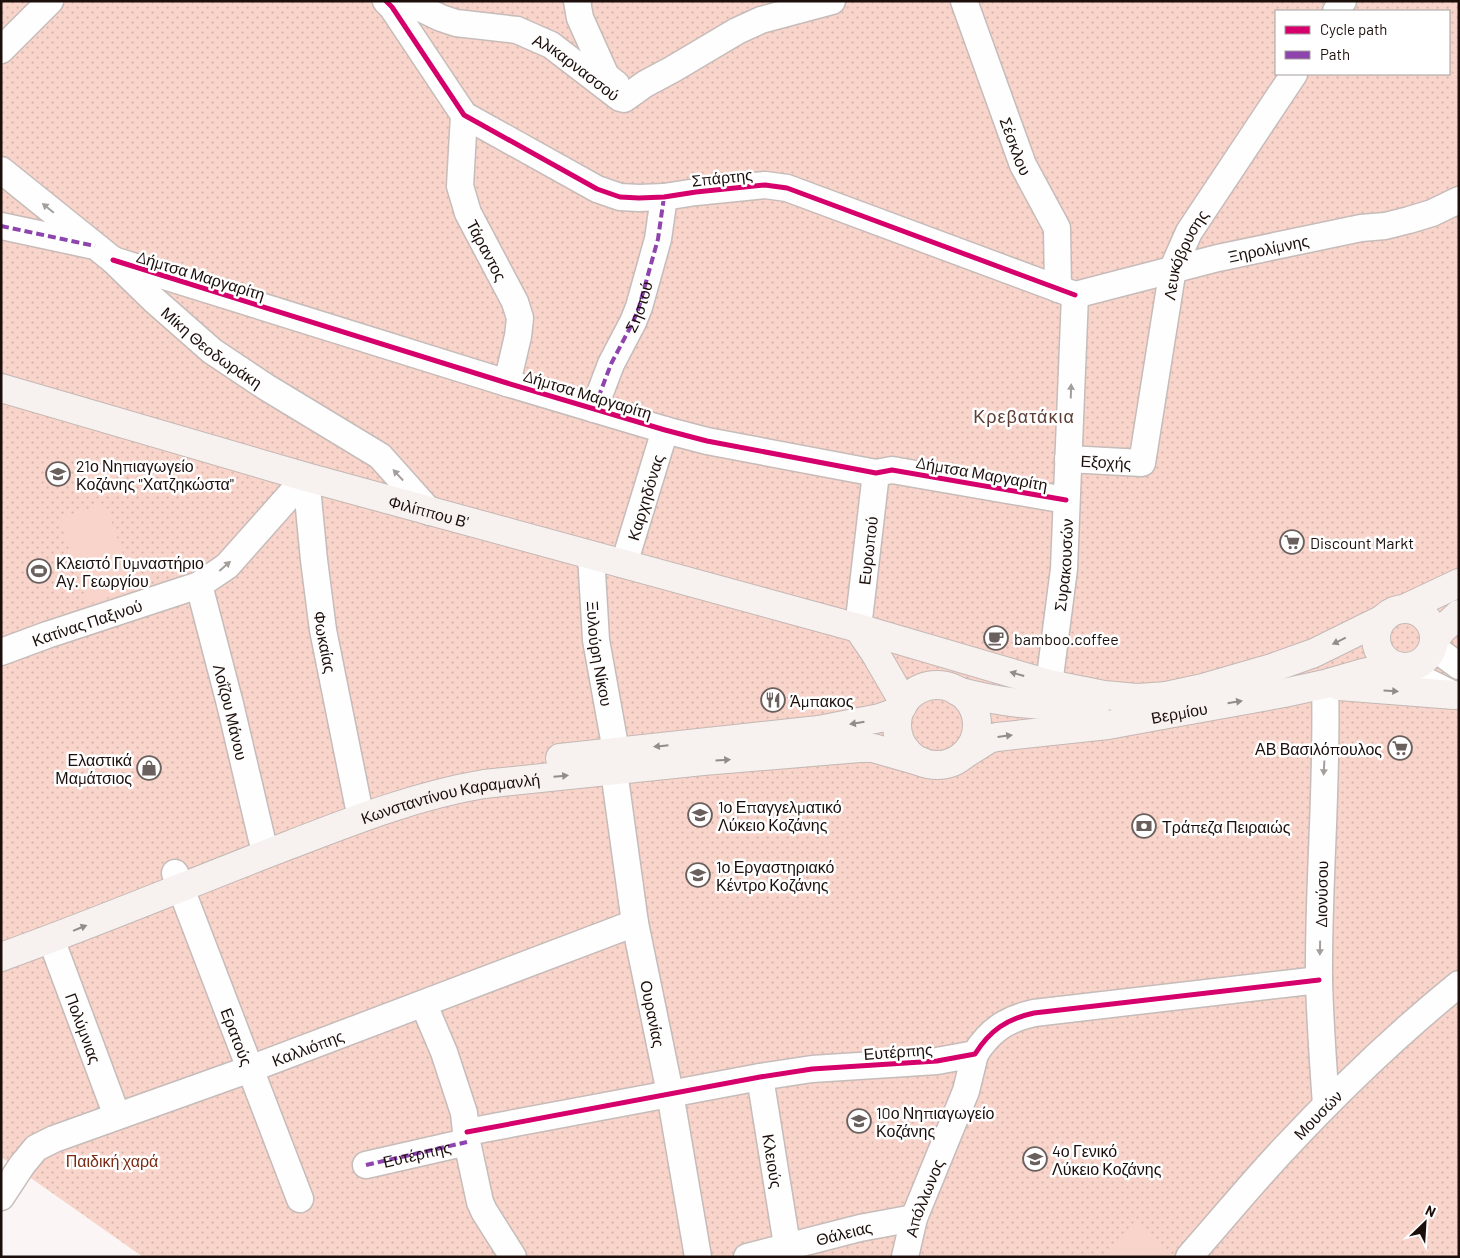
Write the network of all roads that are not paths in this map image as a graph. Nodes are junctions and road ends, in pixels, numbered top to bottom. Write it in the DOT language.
graph roads {
  1 [pos="50,1"];
  2 [pos="577,1"];
  3 [pos="832,1"];
  4 [pos="964,1"];
  5 [pos="389,4"];
  6 [pos="1,50"];
  7 [pos="1293,75"];
  8 [pos="630,96"];
  9 [pos="464,115"];
  10 [pos="1,170"];
  11 [pos="664,197"];
  12 [pos="1459,200"];
  13 [pos="1,226"];
  14 [pos="104,253"];
  15 [pos="1173,268"];
  16 [pos="1067,292"];
  17 [pos="507,383"];
  18 [pos="1,388"];
  19 [pos="594,408"];
  20 [pos="665,430"];
  21 [pos="1068,458"];
  22 [pos="1142,463"];
  23 [pos="876,473"];
  24 [pos="306,477"];
  25 [pos="1066,500"];
  26 [pos="430,512"];
  27 [pos="591,555"];
  28 [pos="624,564"];
  29 [pos="1459,583"];
  30 [pos="199,584"];
  31 [pos="1394,614"];
  32 [pos="1459,614"];
  33 [pos="858,628"];
  34 [pos="1434,643"];
  35 [pos="912,644"];
  36 [pos="1,652"];
  37 [pos="1459,666"];
  38 [pos="1403,667"];
  39 [pos="1049,684"];
  40 [pos="1325,684"];
  41 [pos="950,688"];
  42 [pos="1456,695"];
  43 [pos="1168,696"];
  44 [pos="903,705"];
  45 [pos="962,756"];
  46 [pos="615,761"];
  47 [pos="922,762"];
  48 [pos="358,804"];
  49 [pos="262,840"];
  50 [pos="178,881"];
  51 [pos="635,924"];
  52 [pos="1,937"];
  53 [pos="51,939"];
  54 [pos="1,957"];
  55 [pos="1319,980"];
  56 [pos="1459,984"];
  57 [pos="424,1005"];
  58 [pos="975,1054"];
  59 [pos="250,1069"];
  60 [pos="760,1077"];
  61 [pos="670,1093"];
  62 [pos="1326,1105"];
  63 [pos="117,1116"];
  64 [pos="467,1137"];
  65 [pos="366,1165"];
  66 [pos="1,1197"];
  67 [pos="300,1199"];
  68 [pos="914,1218"];
  69 [pos="787,1245"];
  70 [pos="513,1257"];
  71 [pos="698,1257"];
  72 [pos="747,1257"];
  73 [pos="905,1257"];
  74 [pos="1189,1257"];
  1 -- 6 [label="street"];
  2 -- 8 [label="street"];
  3 -- 8 [label="street, Αλικαρνασσού"];
  4 -- 16 [label="street, Σέσκλου"];
  5 -- 8 [label="street, Αλικαρνασσού"];
  5 -- 9 [label="street"];
  7 -- 15 [label="street, Λευκόβρυσης"];
  9 -- 11 [label="street, Σπάρτης"];
  9 -- 17 [label="street, Τάραντος"];
  14 -- 10 [label="street, Μίκη Θεοδωράκη, one-way"];
  11 -- 16 [label="street, Σπάρτης"];
  11 -- 19 [label="street, Σηστού"];
  12 -- 15 [label="street, Ξηρολίμνης"];
  13 -- 14 [label="street, Δήμτσα Μαργαρίτη"];
  14 -- 17 [label="street, Δήμτσα Μαργαρίτη"];
  26 -- 14 [label="street, Μίκη Θεοδωράκη, one-way"];
  15 -- 16 [label="street, Ξηρολίμνης"];
  15 -- 22 [label="street, Λευκόβρυσης"];
  21 -- 16 [label="street, Συρακουσών, one-way"];
  17 -- 19 [label="street, Δήμτσα Μαργαρίτη"];
  18 -- 24 [label="main road, Φιλίππου Β'"];
  19 -- 20 [label="street, Δήμτσα Μαργαρίτη"];
  20 -- 23 [label="street, Δήμτσα Μαργαρίτη"];
  20 -- 28 [label="street, Καρχηδόνας"];
  21 -- 22 [label="street, Εξοχής"];
  21 -- 25 [label="street, Συρακουσών"];
  23 -- 25 [label="street, Δήμτσα Μαργαρίτη"];
  23 -- 33 [label="street, Ευρωπού"];
  24 -- 26 [label="main road, Φιλίππου Β'"];
  30 -- 24 [label="street, Κατίνας Παξινού, one-way"];
  24 -- 48 [label="street, Φωκαίας"];
  25 -- 39 [label="street, Συρακουσών"];
  26 -- 27 [label="main road, Φιλίππου Β'"];
  27 -- 28 [label="main road, Φιλίππου Β'"];
  27 -- 46 [label="street, Ξυλούρη Νίκου"];
  28 -- 33 [label="main road, Φιλίππου Β'"];
  29 -- 31 [label="main road, Βερμίου"];
  30 -- 36 [label="street, Κατίνας Παξινού"];
  30 -- 49 [label="street, Λοΐζου Μάνου"];
  31 -- 34 [label="main road"];
  31 -- 38 [label="main road"];
  31 -- 43 [label="main road, Βερμίου, one-way"];
  32 -- 34 [label="main road"];
  33 -- 35 [label="main road, Φιλίππου Β'"];
  33 -- 44 [label="main road"];
  34 -- 37 [label="street"];
  34 -- 38 [label="main road"];
  39 -- 35 [label="main road, Φιλίππου Β', one-way"];
  35 -- 41 [label="main road"];
  38 -- 40 [label="main road, Βερμίου"];
  38 -- 42 [label="street"];
  39 -- 43 [label="main road, Φιλίππου Β'"];
  40 -- 42 [label="main road, one-way"];
  45 -- 40 [label="main road, Βερμίου, one-way"];
  40 -- 55 [label="street, Διονύσου, one-way"];
  41 -- 43 [label="main road, Βερμίου"];
  41 -- 44 [label="main road"];
  41 -- 45 [label="main road"];
  44 -- 46 [label="main road, Κωνσταντίνου Καραμανλή, one-way"];
  44 -- 47 [label="main road"];
  45 -- 47 [label="main road"];
  46 -- 47 [label="main road, Κωνσταντίνου Καραμανλή, one-way"];
  46 -- 48 [label="main road, Κωνσταντίνου Καραμανλή"];
  50 -- 46 [label="main road, Κωνσταντίνου Καραμανλή, one-way"];
  46 -- 51 [label="street, Ουρανίας"];
  48 -- 49 [label="main road, Κωνσταντίνου Καραμανλή"];
  49 -- 50 [label="main road, Κωνσταντίνου Καραμανλή"];
  50 -- 52 [label="main road, Κωνσταντίνου Καραμανλή"];
  53 -- 50 [label="main road, Κωνσταντίνου Καραμανλή, one-way"];
  50 -- 59 [label="street, Ερατούς"];
  51 -- 57 [label="street, Καλλιόπης"];
  51 -- 61 [label="street, Ουρανίας"];
  53 -- 54 [label="main road, Κωνσταντίνου Καραμανλή"];
  53 -- 63 [label="street, Πολύμνιας"];
  55 -- 58 [label="street"];
  55 -- 62 [label="street, Διονύσου"];
  56 -- 62 [label="street, Μουσών"];
  57 -- 59 [label="street, Καλλιόπης"];
  57 -- 64 [label="street"];
  58 -- 60 [label="street, Ευτέρπης"];
  58 -- 68 [label="street, Απόλλωνος"];
  59 -- 63 [label="street, Καλλιόπης"];
  59 -- 67 [label="street, Ερατούς"];
  60 -- 61 [label="street, Ευτέρπης"];
  60 -- 69 [label="street, Κλειούς"];
  61 -- 64 [label="street, Ευτέρπης"];
  61 -- 71 [label="street, Ουρανίας"];
  62 -- 74 [label="street, Μουσών"];
  63 -- 66 [label="street, Καλλιόπης"];
  64 -- 65 [label="street, Ευτέρπης"];
  64 -- 70 [label="street"];
  68 -- 69 [label="street, Θάλειας"];
  68 -- 73 [label="street, Απόλλωνος"];
  69 -- 72 [label="street, Θάλειας"];
}
